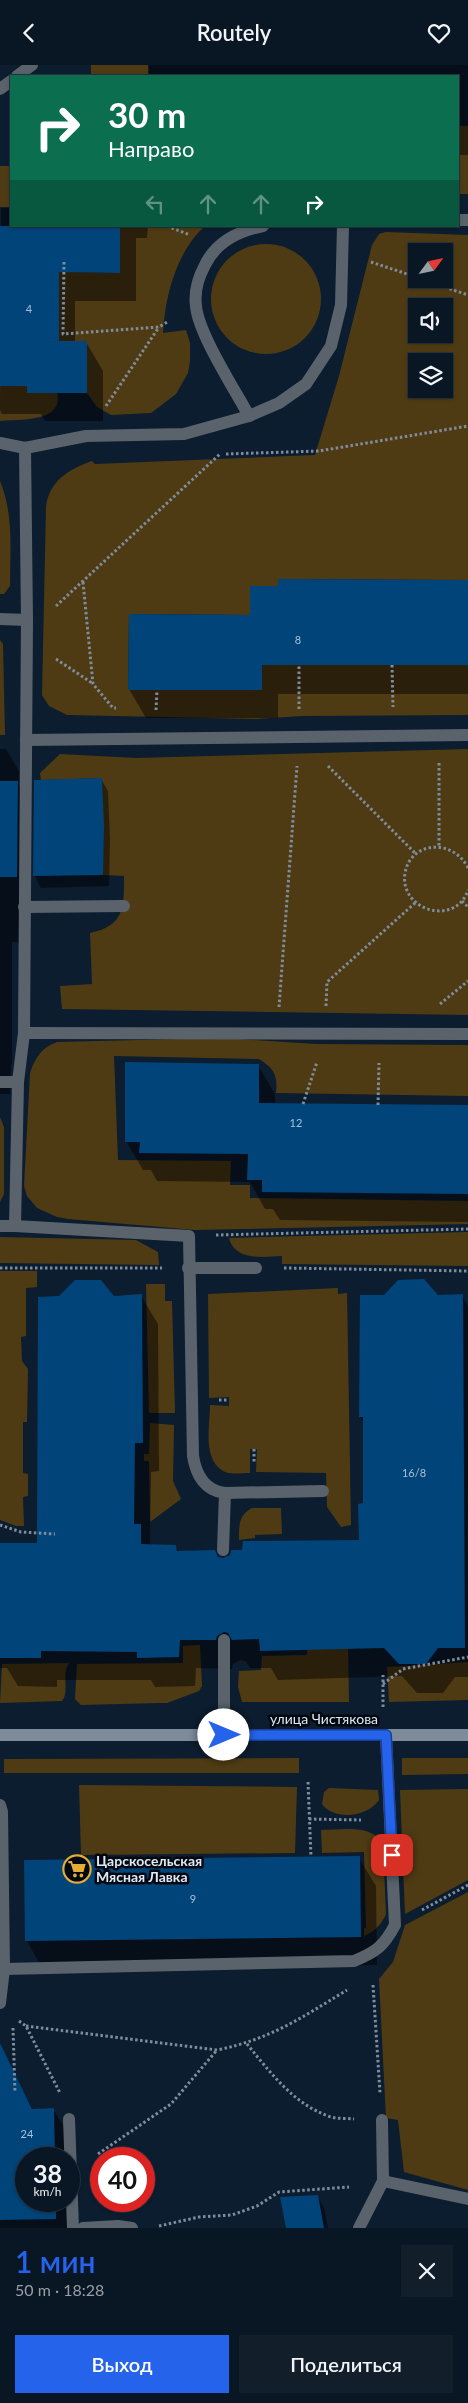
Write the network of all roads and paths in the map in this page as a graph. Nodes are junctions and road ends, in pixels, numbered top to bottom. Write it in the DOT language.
graph roads {
  1 [pos="32,65"];
  2 [pos="18,75"];
  3 [pos="169,227"];
  4 [pos="257,227"];
  5 [pos="343,227"];
  6 [pos="194,237"];
  7 [pos="342,252"];
  8 [pos="64,262"];
  9 [pos="408,274"];
  10 [pos="447,288"];
  11 [pos="468,295"];
  12 [pos="196,306"];
  13 [pos="159,327"];
  14 [pos="249,416"];
  15 [pos="468,426"];
  16 [pos="86,436"];
  17 [pos="0,443"];
  18 [pos="25,449"];
  19 [pos="220,454"];
  20 [pos="211,455"];
  21 [pos="83,582"];
  22 [pos="0,619"];
  23 [pos="27,619"];
  24 [pos="26,639"];
  25 [pos="299,665"];
  26 [pos="392,665"];
  27 [pos="93,684"];
  28 [pos="121,708"];
  29 [pos="147,708"];
  30 [pos="156,708"];
  31 [pos="393,735"];
  32 [pos="439,735"];
  33 [pos="468,735"];
  34 [pos="299,737"];
  35 [pos="26,740"];
  36 [pos="439,847"];
  37 [pos="416,854"];
  38 [pos="468,855"];
  39 [pos="463,859"];
  40 [pos="468,868"];
  41 [pos="468,890"];
  42 [pos="462,901"];
  43 [pos="415,903"];
  44 [pos="124,906"];
  45 [pos="24,907"];
  46 [pos="468,907"];
  47 [pos="24,1033"];
  48 [pos="278,1033"];
  49 [pos="325,1034"];
  50 [pos="379,1034"];
  51 [pos="468,1034"];
  52 [pos="0,1082"];
  53 [pos="18,1082"];
  54 [pos="303,1104"];
  55 [pos="378,1105"];
  56 [pos="0,1226"];
  57 [pos="16,1226"];
  58 [pos="468,1229"];
  59 [pos="189,1236"];
  60 [pos="0,1268"];
  61 [pos="256,1268"];
  62 [pos="188,1269"];
  63 [pos="468,1271"];
  64 [pos="323,1491"];
  65 [pos="225,1493"];
  66 [pos="0,1525"];
  67 [pos="55,1534"];
  68 [pos="223,1550"];
  69 [pos="224,1640"];
  70 [pos="468,1657"];
  71 [pos="384,1675"];
  72 [pos="383,1684"];
  73 [pos="383,1708"];
  74 [pos="0,1735"];
  75 [pos="224,1735"];
  76 [pos="386,1735"];
  77 [pos="468,1735"];
  78 [pos="308,1782"];
  79 [pos="0,1805"];
  80 [pos="310,1819"];
  81 [pos="390,1820"];
  82 [pos="311,1857"];
  83 [pos="468,1885"];
  84 [pos="395,1925"];
  85 [pos="371,1955"];
  86 [pos="4,1969"];
  87 [pos="372,1976"];
  88 [pos="0,2003"];
  89 [pos="13,2016"];
  90 [pos="13,2026"];
  91 [pos="26,2026"];
  92 [pos="247,2044"];
  93 [pos="217,2050"];
  94 [pos="15,2093"];
  95 [pos="70,2119"];
  96 [pos="382,2120"];
  97 [pos="71,2147"];
  98 [pos="80,2167"];
  99 [pos="383,2181"];
  100 [pos="468,2199"];
  101 [pos="72,2212"];
  102 [pos="73,2228"];
  103 [pos="83,2228"];
  104 [pos="132,2228"];
  105 [pos="151,2228"];
  106 [pos="359,2228"];
  1 -- 2 [label="lane"];
  3 -- 6 [label="path"];
  4 -- 12 [label="lane"];
  5 -- 7 [label="lane"];
  7 -- 9 [label="path"];
  7 -- 14 [label="lane"];
  8 -- 13 [label="path"];
  10 -- 11 [label="path"];
  12 -- 13 [label="path"];
  12 -- 14 [label="lane"];
  13 -- 16 [label="path"];
  14 -- 16 [label="lane"];
  15 -- 19 [label="path"];
  16 -- 18 [label="lane"];
  17 -- 18 [label="lane"];
  18 -- 23 [label="lane"];
  19 -- 20 [label="path"];
  19 -- 21 [label="path"];
  21 -- 23 [label="path"];
  21 -- 27 [label="path"];
  22 -- 23 [label="lane"];
  23 -- 24 [label="lane"];
  24 -- 27 [label="path"];
  24 -- 35 [label="lane"];
  25 -- 34 [label="path"];
  26 -- 31 [label="path"];
  27 -- 28 [label="path"];
  29 -- 30 [label="path"];
  31 -- 32 [label="lane"];
  31 -- 34 [label="lane"];
  32 -- 33 [label="lane"];
  32 -- 36 [label="path"];
  34 -- 35 [label="lane"];
  34 -- 37 [label="path"];
  34 -- 48 [label="path"];
  35 -- 45 [label="lane"];
  36 -- 37 [label="path"];
  36 -- 39 [label="path"];
  37 -- 43 [label="path"];
  38 -- 39 [label="path"];
  39 -- 40 [label="path"];
  41 -- 42 [label="path"];
  42 -- 43 [label="path"];
  42 -- 46 [label="path"];
  43 -- 49 [label="path"];
  44 -- 45 [label="lane"];
  45 -- 47 [label="lane"];
  47 -- 48 [label="lane"];
  47 -- 53 [label="lane"];
  48 -- 49 [label="lane"];
  49 -- 50 [label="lane"];
  49 -- 54 [label="path"];
  50 -- 51 [label="lane"];
  50 -- 55 [label="path"];
  52 -- 53 [label="lane"];
  53 -- 57 [label="lane"];
  56 -- 57 [label="lane"];
  57 -- 59 [label="lane"];
  58 -- 59 [label="path"];
  59 -- 62 [label="lane"];
  60 -- 62 [label="path"];
  61 -- 62 [label="lane"];
  61 -- 63 [label="path"];
  62 -- 65 [label="lane"];
  64 -- 65 [label="lane"];
  65 -- 68 [label="lane"];
  66 -- 67 [label="path"];
  69 -- 75 [label="lane"];
  70 -- 72 [label="path"];
  71 -- 72 [label="path"];
  72 -- 73 [label="path"];
  74 -- 75 [label="street, улица Чистякова"];
  75 -- 76 [label="street, улица Чистякова"];
  76 -- 77 [label="street, улица Чистякова"];
  76 -- 81 [label="lane"];
  78 -- 80 [label="path"];
  79 -- 86 [label="lane"];
  80 -- 81 [label="path"];
  80 -- 82 [label="path"];
  81 -- 84 [label="lane"];
  83 -- 84 [label="path"];
  84 -- 85 [label="lane"];
  85 -- 86 [label="lane"];
  85 -- 87 [label="path"];
  86 -- 88 [label="lane"];
  87 -- 92 [label="path"];
  87 -- 96 [label="path"];
  89 -- 91 [label="path"];
  90 -- 94 [label="path"];
  91 -- 93 [label="path"];
  91 -- 95 [label="path"];
  92 -- 93 [label="path"];
  92 -- 96 [label="path"];
  93 -- 98 [label="path"];
  95 -- 97 [label="lane"];
  96 -- 99 [label="lane"];
  99 -- 100 [label="lane"];
  99 -- 105 [label="path"];
  99 -- 106 [label="lane"];
  101 -- 102 [label="lane"];
  103 -- 104 [label="lane"];
}
